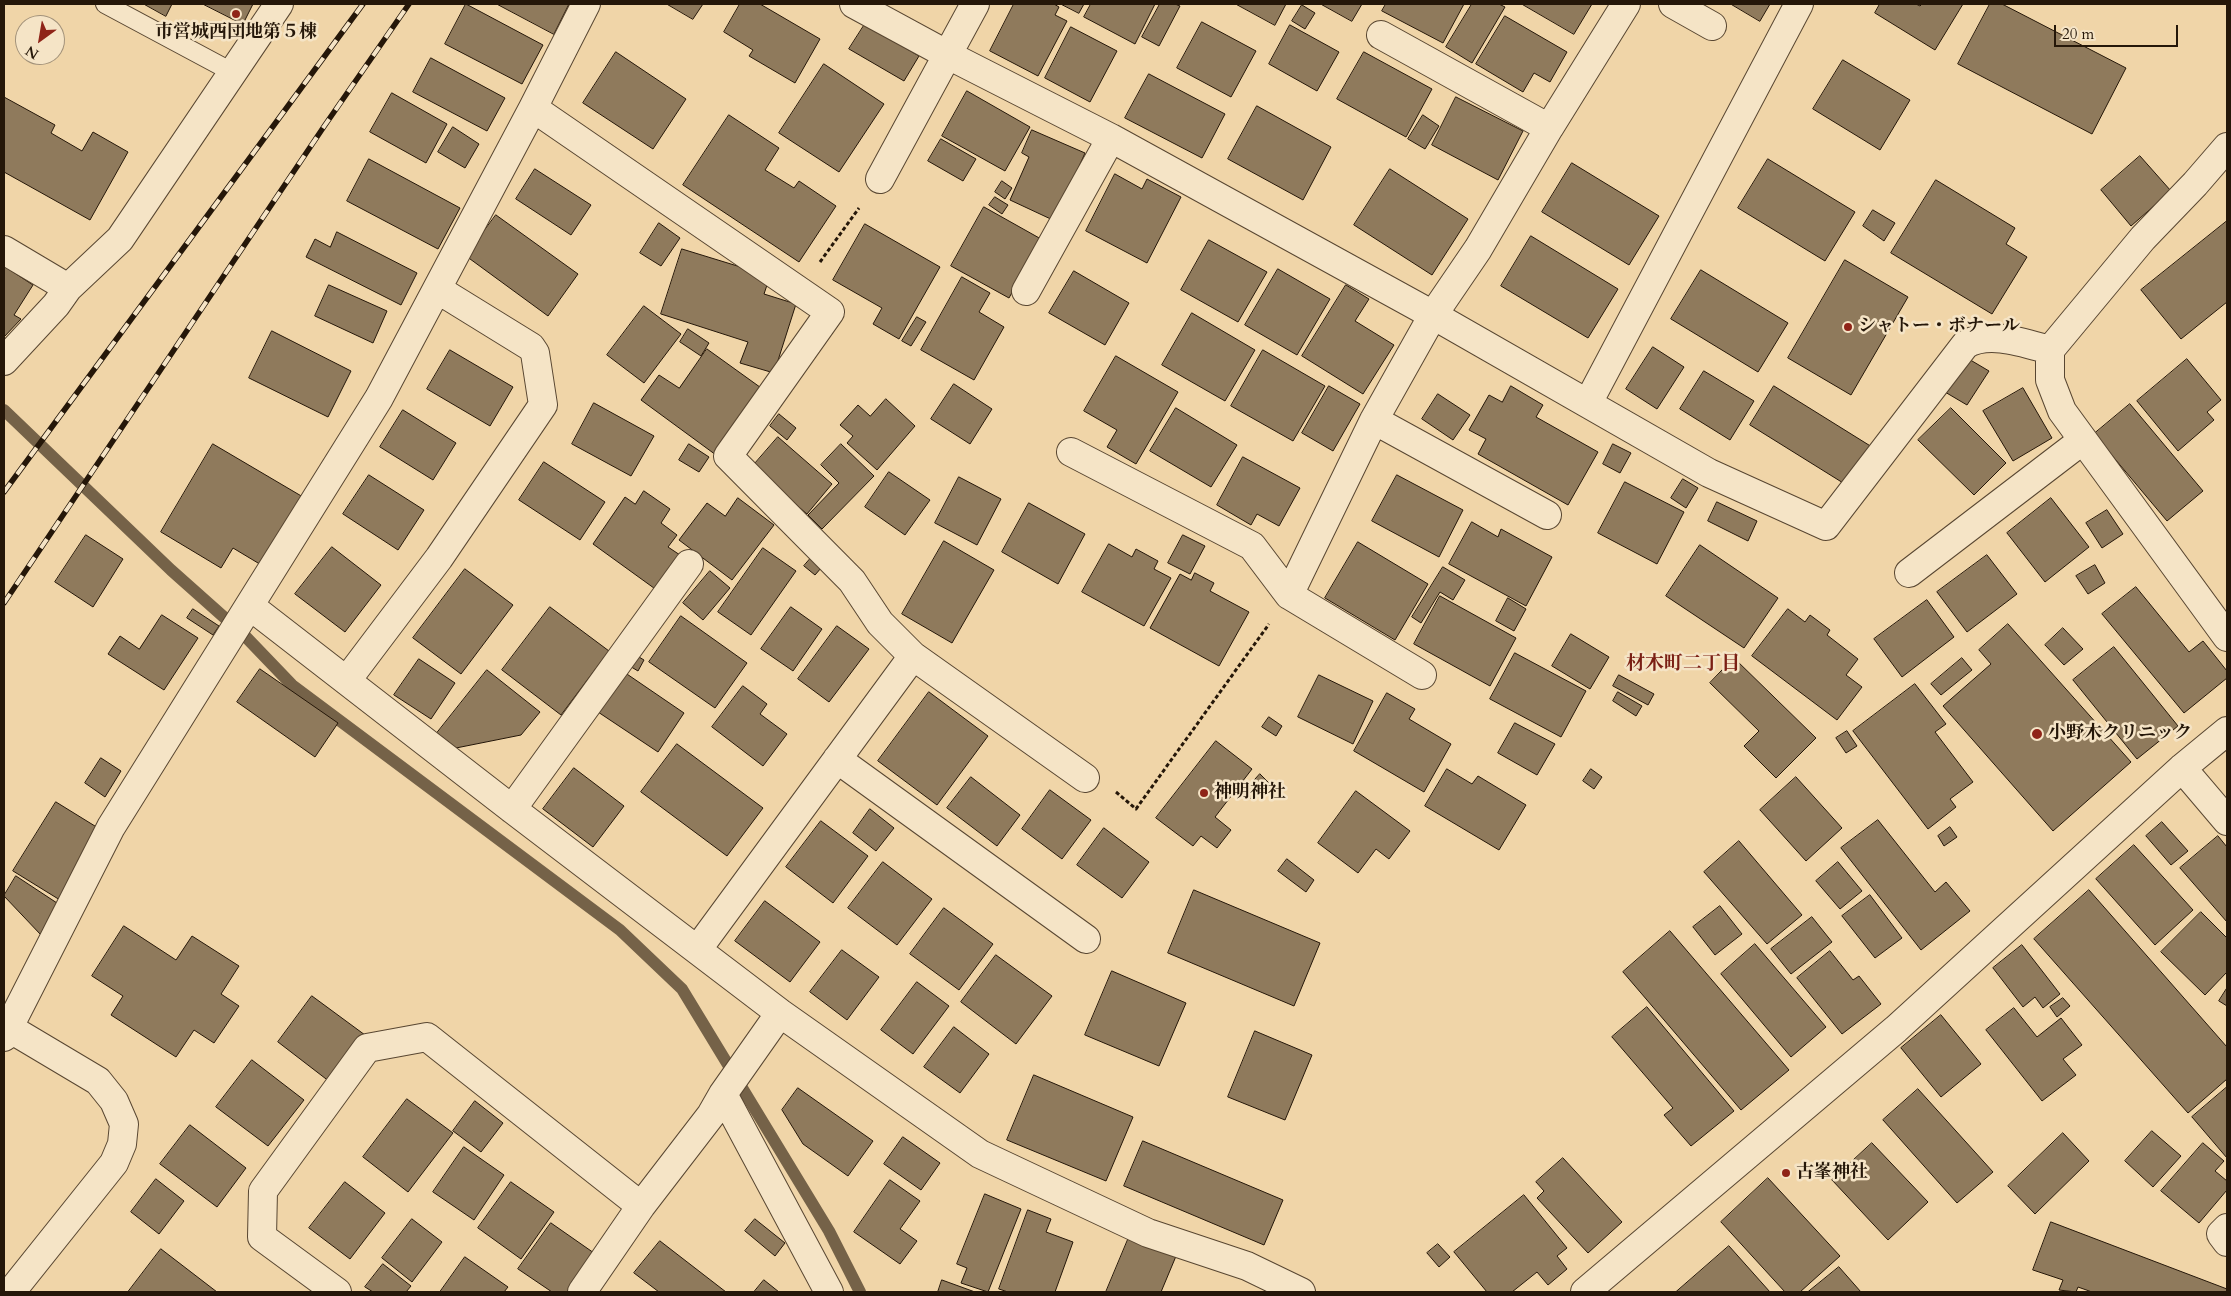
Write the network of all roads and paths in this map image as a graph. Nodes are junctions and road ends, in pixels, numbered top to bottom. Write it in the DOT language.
graph roads {
  1 [pos="105,4"];
  2 [pos="279,4"];
  3 [pos="586,4"];
  4 [pos="854,4"];
  5 [pos="975,4"];
  6 [pos="1626,4"];
  7 [pos="1673,4"];
  8 [pos="1799,4"];
  9 [pos="1712,26"];
  10 [pos="1381,35"];
  11 [pos="948,55"];
  12 [pos="232,72"];
  13 [pos="534,108"];
  14 [pos="1549,128"];
  15 [pos="1110,138"];
  16 [pos="2227,147"];
  17 [pos="880,179"];
  18 [pos="4,250"];
  19 [pos="68,288"];
  20 [pos="437,289"];
  21 [pos="799,291"];
  22 [pos="1026,291"];
  23 [pos="1433,315"];
  24 [pos="2050,350"];
  25 [pos="4,361"];
  26 [pos="1588,403"];
  27 [pos="1374,420"];
  28 [pos="2083,440"];
  29 [pos="1071,452"];
  30 [pos="1547,515"];
  31 [pos="689,564"];
  32 [pos="1909,573"];
  33 [pos="1289,595"];
  34 [pos="245,613"];
  35 [pos="2227,637"];
  36 [pos="913,656"];
  37 [pos="1422,675"];
  38 [pos="347,680"];
  39 [pos="2227,731"];
  40 [pos="837,759"];
  41 [pos="2182,768"];
  42 [pos="1085,778"];
  43 [pos="512,809"];
  44 [pos="2227,821"];
  45 [pos="1086,939"];
  46 [pos="698,950"];
  47 [pos="780,1013"];
  48 [pos="7,1032"];
  49 [pos="723,1094"];
  50 [pos="642,1206"];
  51 [pos="2227,1228"];
  52 [pos="2227,1242"];
  53 [pos="11,1292"];
  54 [pos="337,1292"];
  55 [pos="582,1292"];
  56 [pos="829,1292"];
  57 [pos="1301,1292"];
  58 [pos="1584,1292"];
  1 -- 12 [label="lane"];
  2 -- 12 [label="street"];
  3 -- 13 [label="street"];
  4 -- 11 [label="street"];
  5 -- 11 [label="street"];
  6 -- 14 [label="street"];
  7 -- 9 [label="street"];
  8 -- 26 [label="street"];
  10 -- 14 [label="street"];
  11 -- 15 [label="street"];
  11 -- 17 [label="street"];
  12 -- 19 [label="street"];
  13 -- 20 [label="street"];
  13 -- 21 [label="street"];
  14 -- 23 [label="street"];
  15 -- 22 [label="street"];
  15 -- 23 [label="street"];
  16 -- 24 [label="street"];
  17 -- 21 [label="path"];
  18 -- 19 [label="street"];
  19 -- 25 [label="street"];
  20 -- 34 [label="street"];
  20 -- 38 [label="street"];
  21 -- 36 [label="street"];
  23 -- 26 [label="street"];
  23 -- 27 [label="street"];
  24 -- 26 [label="street"];
  24 -- 28 [label="street"];
  27 -- 30 [label="street"];
  27 -- 33 [label="street"];
  28 -- 32 [label="street"];
  28 -- 35 [label="street"];
  29 -- 33 [label="street"];
  31 -- 43 [label="street"];
  33 -- 37 [label="street"];
  33 -- 42 [label="path"];
  34 -- 38 [label="street"];
  34 -- 48 [label="street"];
  36 -- 40 [label="street"];
  36 -- 42 [label="street"];
  38 -- 43 [label="street"];
  39 -- 41 [label="street"];
  40 -- 45 [label="street"];
  40 -- 46 [label="street"];
  41 -- 44 [label="street"];
  41 -- 58 [label="street"];
  43 -- 46 [label="street"];
  46 -- 47 [label="street"];
  47 -- 49 [label="street"];
  47 -- 57 [label="street"];
  48 -- 53 [label="street"];
  49 -- 50 [label="street"];
  49 -- 56 [label="street"];
  50 -- 54 [label="street"];
  50 -- 55 [label="street"];
  51 -- 52 [label="street"];
}
